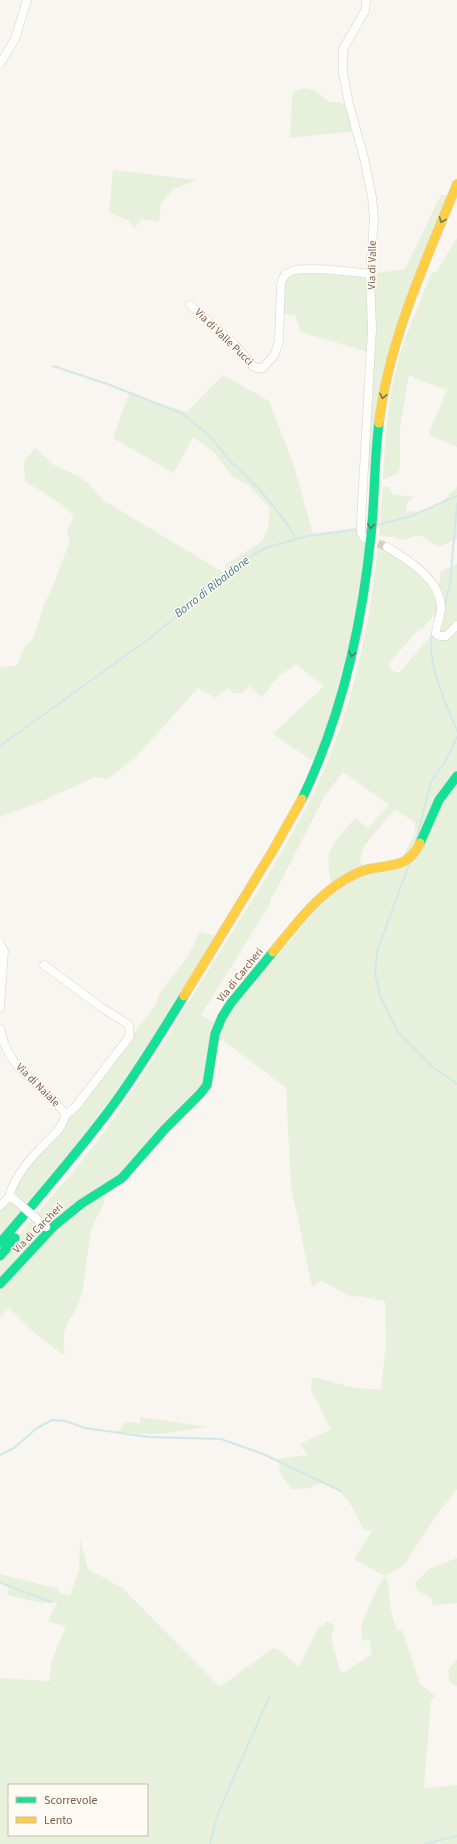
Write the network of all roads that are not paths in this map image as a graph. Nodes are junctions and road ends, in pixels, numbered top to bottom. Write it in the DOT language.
graph roads {
  1 [pos="27,0"];
  2 [pos="366,0"];
  3 [pos="0,64"];
  4 [pos="457,184"];
  5 [pos="457,206"];
  6 [pos="370,274"];
  7 [pos="431,274"];
  8 [pos="423,294"];
  9 [pos="190,305"];
  10 [pos="362,532"];
  11 [pos="387,547"];
  12 [pos="457,625"];
  13 [pos="457,776"];
  14 [pos="0,943"];
  15 [pos="44,965"];
  16 [pos="0,1008"];
  17 [pos="0,1029"];
  18 [pos="65,1116"];
  19 [pos="12,1198"];
  20 [pos="0,1206"];
  21 [pos="48,1229"];
  22 [pos="0,1243"];
  23 [pos="0,1256"];
  24 [pos="0,1284"];
  1 -- 3 [label="street"];
  2 -- 6 [label="street, Via di Valle"];
  4 -- 22 [label="main road, one-way"];
  5 -- 7 [label="main road"];
  6 -- 9 [label="street, Via di Valle Pucci"];
  6 -- 10 [label="street, Via di Valle"];
  8 -- 23 [label="main road"];
  11 -- 12 [label="street"];
  13 -- 21 [label="main road, Via di Carcheri"];
  14 -- 16 [label="street"];
  15 -- 18 [label="street"];
  17 -- 18 [label="street, Via di Naiale"];
  18 -- 19 [label="street, Via di Naiale"];
  19 -- 20 [label="street"];
  19 -- 21 [label="street, bridge"];
  21 -- 24 [label="main road, Via di Carcheri"];
}
